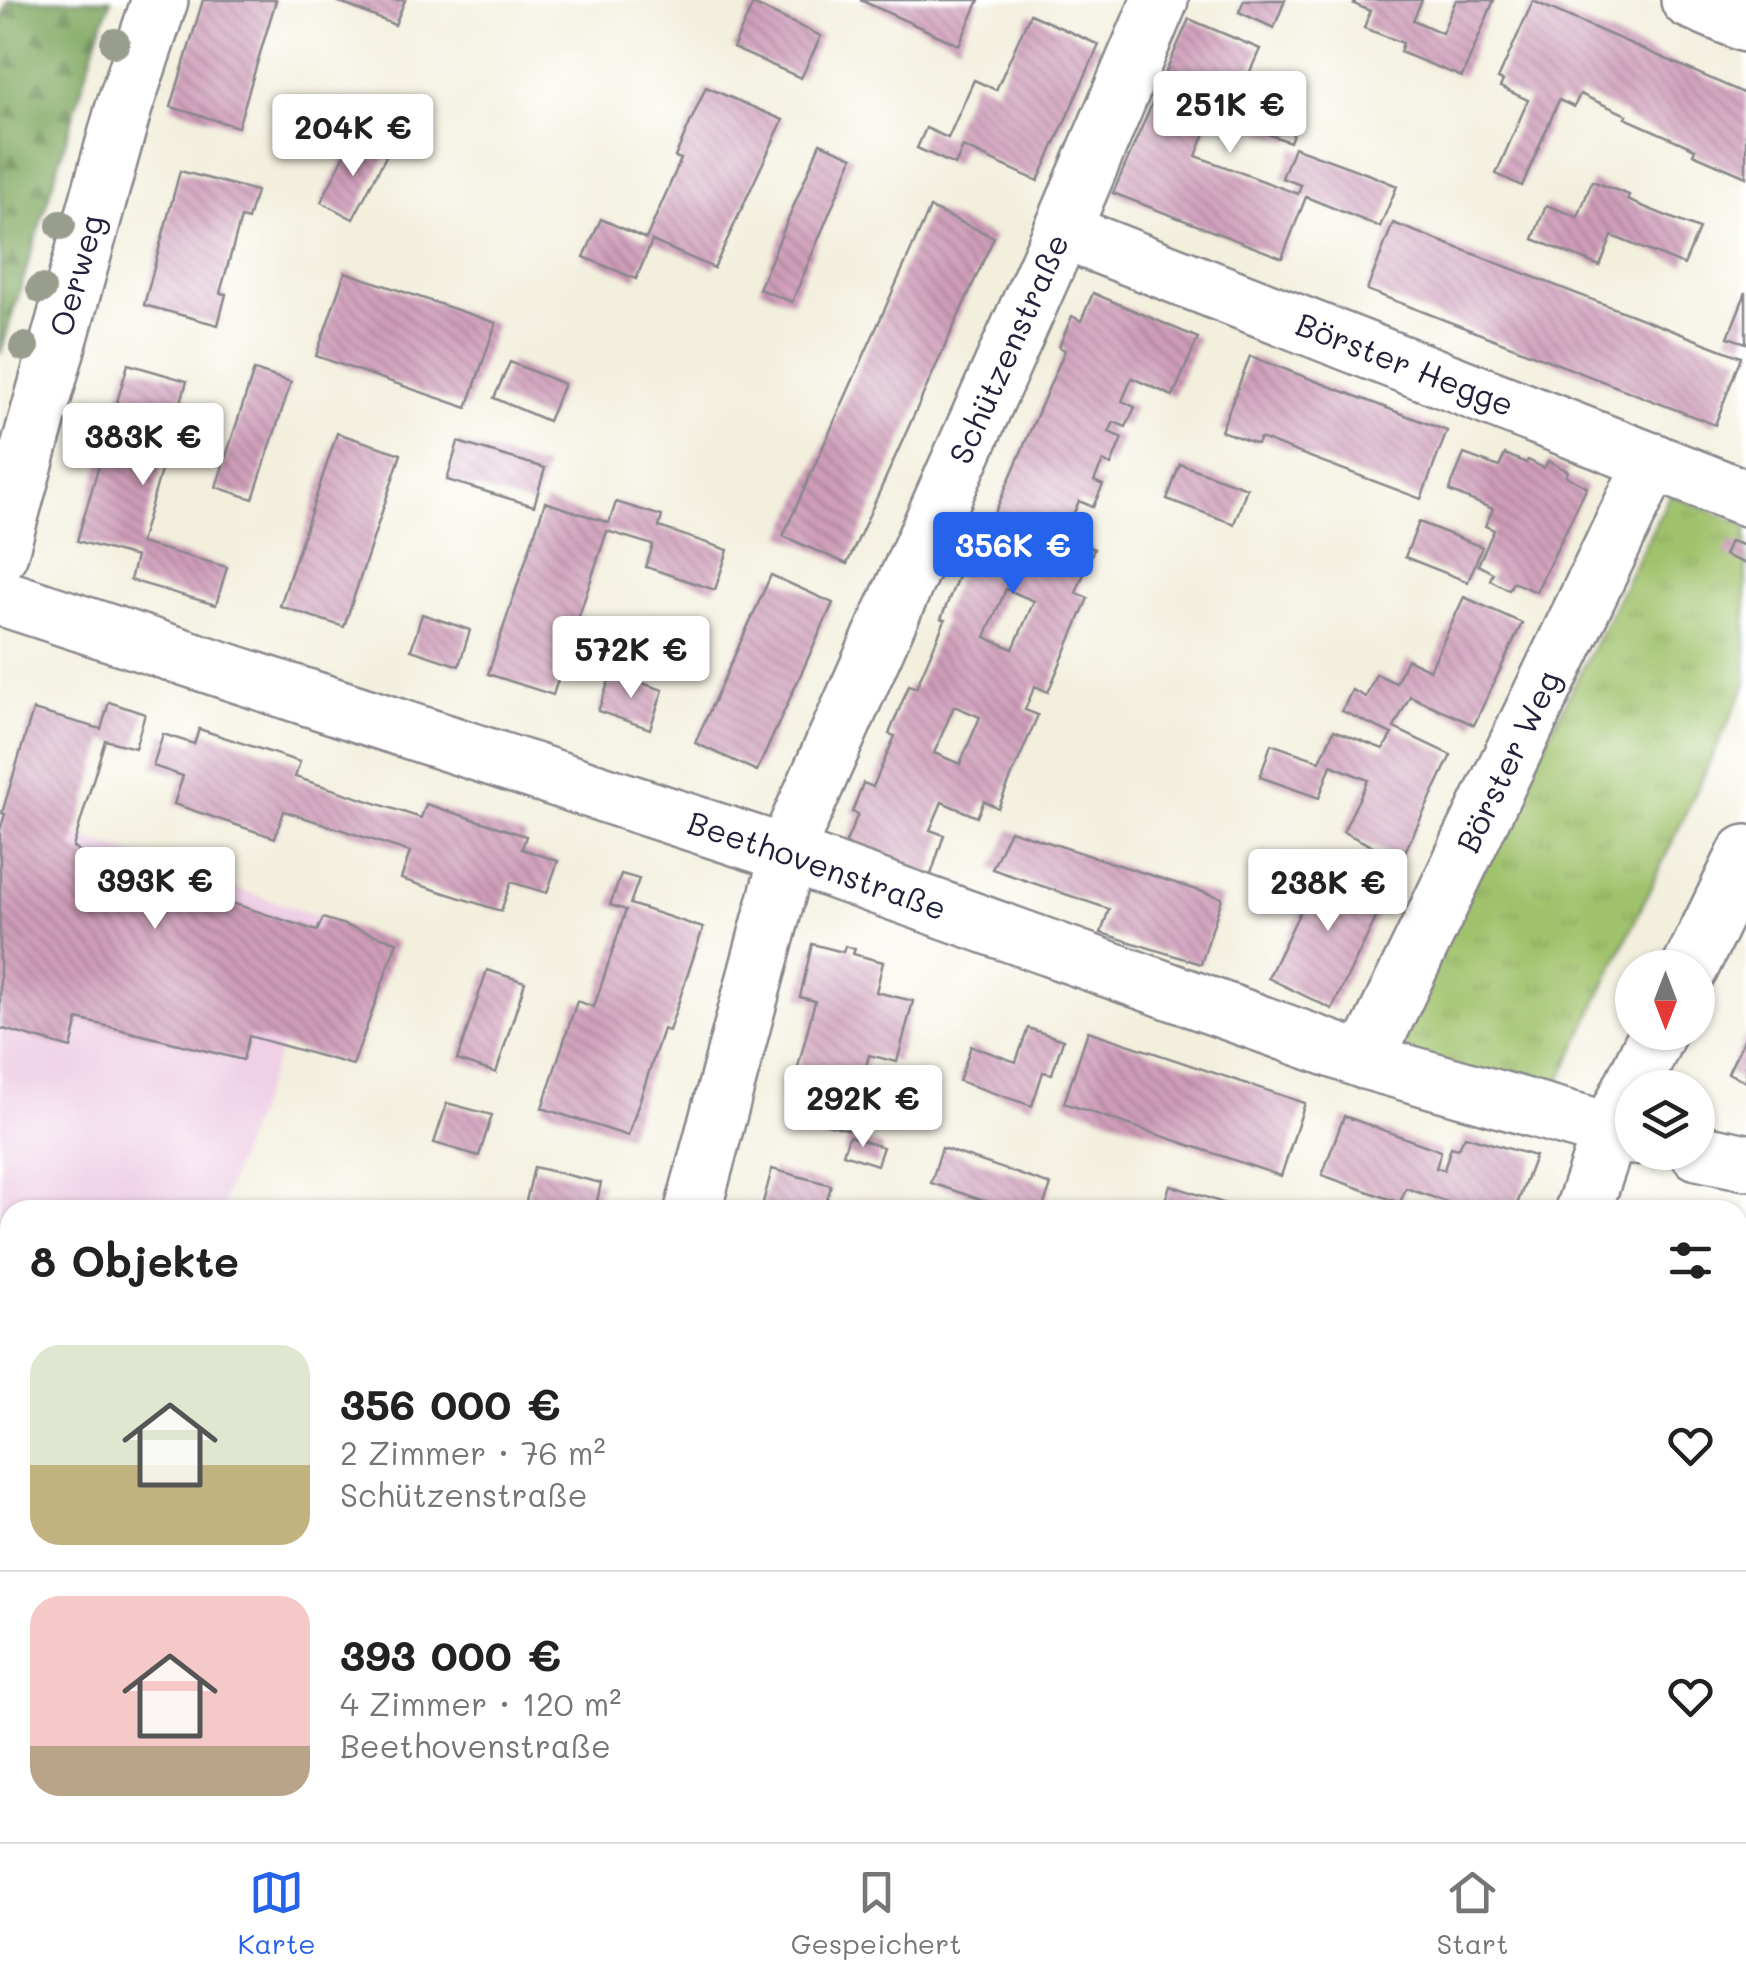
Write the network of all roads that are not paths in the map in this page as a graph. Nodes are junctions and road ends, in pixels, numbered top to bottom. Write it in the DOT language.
graph roads {
  1 [pos="160,0"];
  2 [pos="1160,0"];
  3 [pos="1689,0"];
  4 [pos="1746,24"];
  5 [pos="1062,232"];
  6 [pos="1653,460"];
  7 [pos="1746,498"];
  8 [pos="0,554"];
  9 [pos="0,597"];
  10 [pos="1746,852"];
  11 [pos="788,854"];
  12 [pos="1699,950"];
  13 [pos="1365,1061"];
  14 [pos="1615,1133"];
  15 [pos="1615,1147"];
  16 [pos="1715,1156"];
  17 [pos="1746,1162"];
  18 [pos="695,1200"];
  19 [pos="1588,1200"];
  1 -- 8 [label="street, Oerweg"];
  2 -- 5 [label="street, Schützenstraße"];
  3 -- 4 [label="street"];
  5 -- 6 [label="street, Börster Hegge"];
  5 -- 11 [label="street, Schützenstraße"];
  6 -- 7 [label="street, Börster Hegge"];
  6 -- 13 [label="street, Börster Weg"];
  9 -- 11 [label="street, Beethovenstraße"];
  10 -- 12 [label="street"];
  11 -- 13 [label="street, Beethovenstraße"];
  11 -- 18 [label="street, Schützenstraße"];
  13 -- 14 [label="street, Beethovenstraße"];
  15 -- 19 [label="street"];
  16 -- 17 [label="street"];
}
